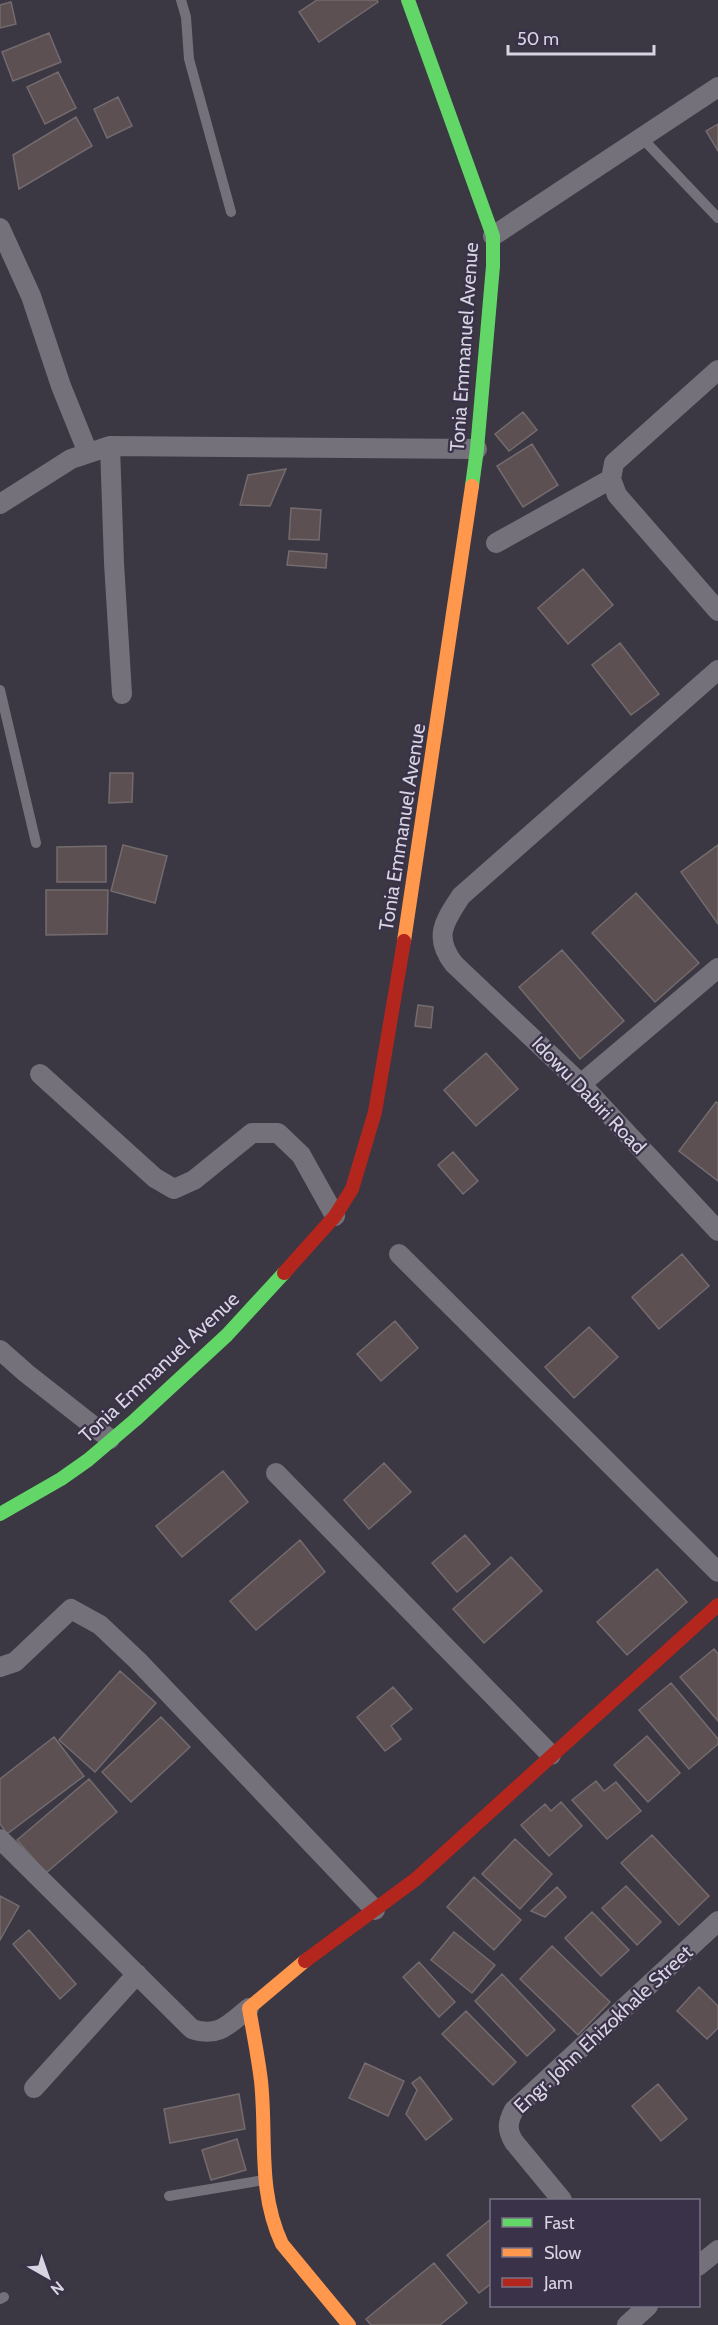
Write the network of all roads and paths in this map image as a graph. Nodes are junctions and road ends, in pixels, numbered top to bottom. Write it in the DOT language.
graph roads {
  1 [pos="181,0"];
  2 [pos="408,0"];
  3 [pos="718,87"];
  4 [pos="642,138"];
  5 [pos="231,212"];
  6 [pos="718,218"];
  7 [pos="0,228"];
  8 [pos="492,237"];
  9 [pos="718,370"];
  10 [pos="110,446"];
  11 [pos="477,449"];
  12 [pos="88,453"];
  13 [pos="611,479"];
  14 [pos="0,504"];
  15 [pos="496,543"];
  16 [pos="718,611"];
  17 [pos="718,670"];
  18 [pos="0,690"];
  19 [pos="122,694"];
  20 [pos="36,843"];
  21 [pos="718,968"];
  22 [pos="40,1074"];
  23 [pos="581,1084"];
  24 [pos="335,1215"];
  25 [pos="718,1232"];
  26 [pos="399,1254"];
  27 [pos="0,1350"];
  28 [pos="110,1439"];
  29 [pos="276,1473"];
  30 [pos="0,1514"];
  31 [pos="718,1572"];
  32 [pos="718,1605"];
  33 [pos="0,1667"];
  34 [pos="551,1755"];
  35 [pos="0,1839"];
  36 [pos="375,1910"];
  37 [pos="718,1921"];
  38 [pos="137,1974"];
  39 [pos="249,2008"];
  40 [pos="34,2088"];
  41 [pos="264,2180"];
  42 [pos="169,2196"];
  43 [pos="561,2199"];
  44 [pos="718,2250"];
  45 [pos="700,2264"];
  46 [pos="647,2307"];
  47 [pos="349,2325"];
  48 [pos="627,2325"];
  1 -- 5 [label="lane"];
  2 -- 8 [label="street, Tonia Emmanuel Avenue"];
  3 -- 4 [label="street"];
  4 -- 6 [label="lane"];
  4 -- 8 [label="street"];
  7 -- 12 [label="street"];
  8 -- 11 [label="street, Tonia Emmanuel Avenue"];
  9 -- 13 [label="street"];
  10 -- 11 [label="street"];
  10 -- 12 [label="street"];
  10 -- 19 [label="street"];
  11 -- 24 [label="street, Tonia Emmanuel Avenue"];
  12 -- 14 [label="street"];
  13 -- 15 [label="street"];
  13 -- 16 [label="street"];
  17 -- 23 [label="street, Idowu Dabiri Road"];
  18 -- 20 [label="lane"];
  21 -- 23 [label="street"];
  22 -- 24 [label="street"];
  23 -- 25 [label="street, Idowu Dabiri Road"];
  24 -- 28 [label="street, Tonia Emmanuel Avenue"];
  26 -- 31 [label="street"];
  27 -- 28 [label="street"];
  28 -- 30 [label="street, Tonia Emmanuel Avenue"];
  29 -- 34 [label="street"];
  32 -- 34 [label="street"];
  33 -- 36 [label="street"];
  34 -- 36 [label="street"];
  35 -- 38 [label="street"];
  36 -- 39 [label="street"];
  37 -- 43 [label="street, Engr. John Ehizokhale Street"];
  38 -- 39 [label="street"];
  38 -- 40 [label="street"];
  39 -- 41 [label="street"];
  41 -- 42 [label="lane"];
  41 -- 47 [label="street"];
  44 -- 45 [label="street"];
  46 -- 48 [label="street"];
}
